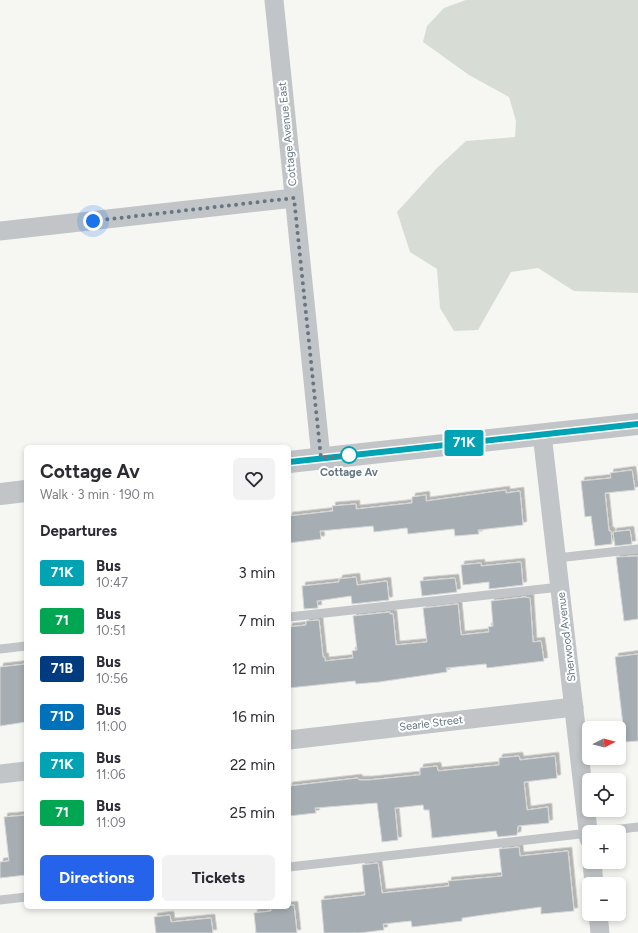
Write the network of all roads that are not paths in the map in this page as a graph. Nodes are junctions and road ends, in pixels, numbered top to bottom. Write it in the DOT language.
graph roads {
  1 [pos="274,0"];
  2 [pos="294,198"];
  3 [pos="0,231"];
  4 [pos="638,424"];
  5 [pos="542,434"];
  6 [pos="321,458"];
  7 [pos="291,462"];
  8 [pos="24,492"];
  9 [pos="0,494"];
  10 [pos="638,549"];
  11 [pos="556,558"];
  12 [pos="560,587"];
  13 [pos="291,617"];
  14 [pos="24,646"];
  15 [pos="0,649"];
  16 [pos="574,707"];
  17 [pos="291,740"];
  18 [pos="24,771"];
  19 [pos="0,774"];
  20 [pos="589,825"];
  21 [pos="638,827"];
  22 [pos="626,829"];
  23 [pos="582,835"];
  24 [pos="291,867"];
  25 [pos="24,897"];
  26 [pos="0,900"];
  27 [pos="599,921"];
  28 [pos="600,933"];
  1 -- 2 [label="street, Cottage Avenue East"];
  2 -- 3 [label="street"];
  2 -- 6 [label="street, Cottage Avenue East"];
  4 -- 5 [label="street"];
  5 -- 6 [label="street"];
  5 -- 11 [label="street, Sherwood Avenue"];
  6 -- 7 [label="street"];
  8 -- 9 [label="street"];
  10 -- 11 [label="lane"];
  11 -- 12 [label="street, Sherwood Avenue"];
  12 -- 13 [label="lane"];
  12 -- 16 [label="street, Sherwood Avenue"];
  14 -- 15 [label="lane"];
  16 -- 17 [label="street, Searle Street"];
  16 -- 20 [label="street, Sherwood Avenue"];
  18 -- 19 [label="street"];
  21 -- 22 [label="lane"];
  23 -- 24 [label="lane"];
  25 -- 26 [label="lane"];
  27 -- 28 [label="street"];
}
